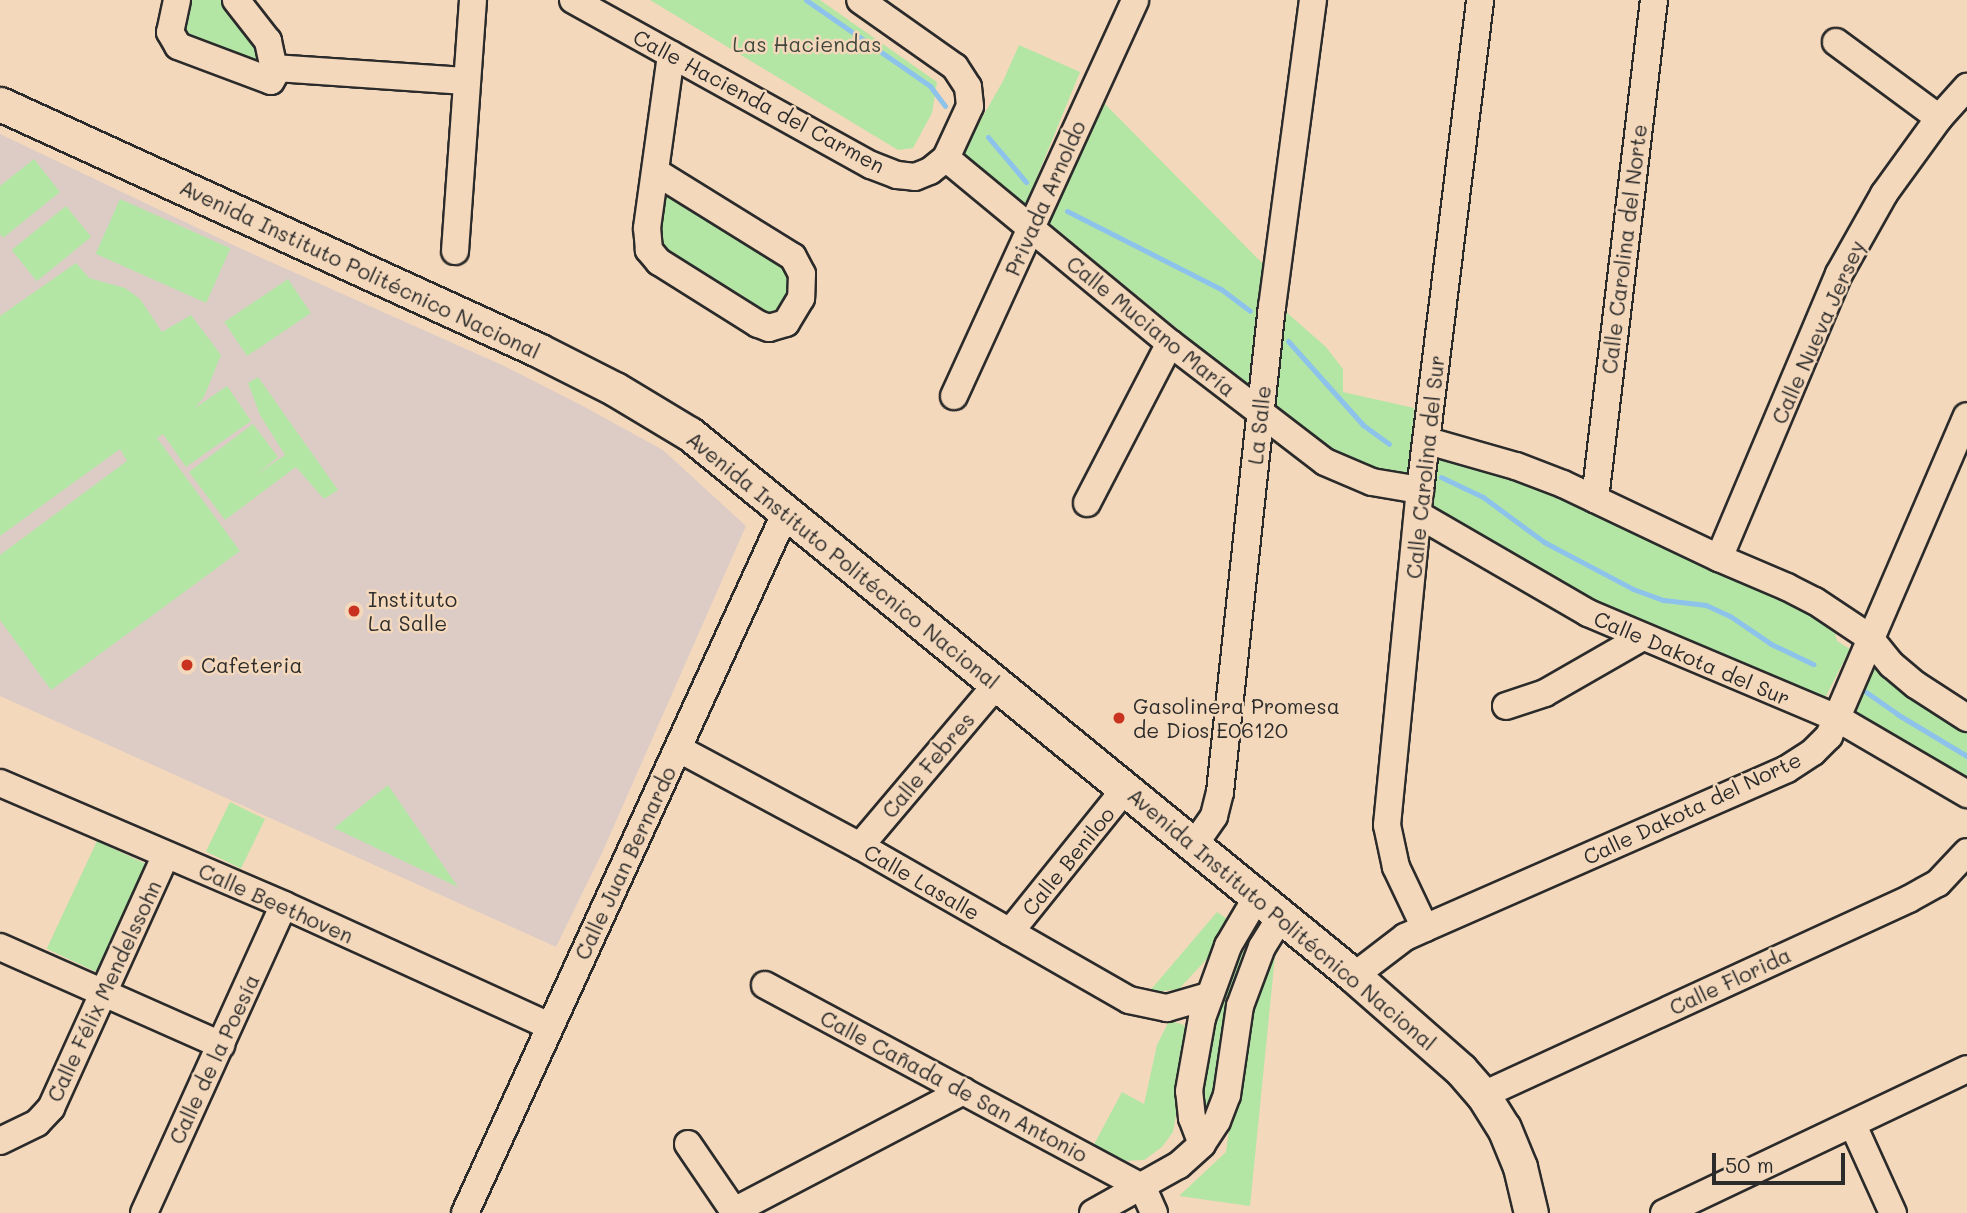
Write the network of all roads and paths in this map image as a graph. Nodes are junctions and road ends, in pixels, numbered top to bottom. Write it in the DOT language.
graph roads {
  1 [pos="177,0"];
  2 [pos="236,0"];
  3 [pos="473,0"];
  4 [pos="573,0"];
  5 [pos="860,0"];
  6 [pos="1135,0"];
  7 [pos="1313,0"];
  8 [pos="1480,0"];
  9 [pos="1654,0"];
  10 [pos="1836,41"];
  11 [pos="671,55"];
  12 [pos="275,68"];
  13 [pos="467,81"];
  14 [pos="1967,87"];
  15 [pos="0,104"];
  16 [pos="1938,118"];
  17 [pos="946,158"];
  18 [pos="656,172"];
  19 [pos="1032,229"];
  20 [pos="455,251"];
  21 [pos="1170,343"];
  22 [pos="954,396"];
  23 [pos="1261,415"];
  24 [pos="1967,416"];
  25 [pos="1428,441"];
  26 [pos="1595,499"];
  27 [pos="1420,502"];
  28 [pos="1087,503"];
  29 [pos="785,514"];
  30 [pos="1718,558"];
  31 [pos="1869,637"];
  32 [pos="1641,638"];
  33 [pos="996,685"];
  34 [pos="1506,706"];
  35 [pos="1837,718"];
  36 [pos="1967,718"];
  37 [pos="679,749"];
  38 [pos="0,783"];
  39 [pos="1125,789"];
  40 [pos="1967,794"];
  41 [pos="1194,845"];
  42 [pos="860,846"];
  43 [pos="1967,852"];
  44 [pos="166,855"];
  45 [pos="284,905"];
  46 [pos="1269,906"];
  47 [pos="1425,928"];
  48 [pos="1010,932"];
  49 [pos="0,947"];
  50 [pos="1354,976"];
  51 [pos="765,985"];
  52 [pos="103,995"];
  53 [pos="1208,996"];
  54 [pos="550,1026"];
  55 [pos="1197,1041"];
  56 [pos="221,1045"];
  57 [pos="1232,1047"];
  58 [pos="1967,1069"];
  59 [pos="964,1091"];
  60 [pos="1482,1095"];
  61 [pos="1853,1125"];
  62 [pos="0,1141"];
  63 [pos="688,1144"];
  64 [pos="1202,1144"];
  65 [pos="1143,1188"];
  66 [pos="735,1212"];
  67 [pos="144,1213"];
  68 [pos="465,1213"];
  69 [pos="1093,1213"];
  70 [pos="1154,1213"];
  71 [pos="1531,1213"];
  72 [pos="1664,1213"];
  73 [pos="1894,1213"];
  1 -- 12 [label="street"];
  2 -- 12 [label="street"];
  3 -- 13 [label="street"];
  4 -- 11 [label="street, Calle Hacienda del Carmen"];
  5 -- 17 [label="street"];
  6 -- 19 [label="street, Privada Arnoldo"];
  7 -- 23 [label="street, La Salle"];
  8 -- 25 [label="street, Calle Carolina del Sur"];
  9 -- 26 [label="street, Calle Carolina del Norte"];
  10 -- 16 [label="street"];
  11 -- 17 [label="street, Calle Hacienda del Carmen"];
  11 -- 18 [label="street"];
  12 -- 13 [label="street"];
  13 -- 20 [label="street"];
  14 -- 16 [label="street, Calle Nueva Jersey"];
  15 -- 29 [label="main road, Avenida Instituto Politécnico Nacional"];
  16 -- 30 [label="street, Calle Nueva Jersey"];
  17 -- 19 [label="street, Calle Muciano María"];
  18 -- 18 [label="street"];
  19 -- 21 [label="street, Calle Muciano María"];
  19 -- 22 [label="street, Privada Arnoldo"];
  21 -- 23 [label="street, Calle Muciano María"];
  21 -- 28 [label="street"];
  23 -- 27 [label="street, Calle Muciano María"];
  23 -- 41 [label="street, La Salle"];
  24 -- 31 [label="street, Calle Dakota del Norte"];
  25 -- 26 [label="street"];
  25 -- 27 [label="street, Calle Carolina del Sur"];
  26 -- 30 [label="street"];
  27 -- 32 [label="street, Calle Dakota del Sur"];
  27 -- 47 [label="street, Calle Carolina del Sur"];
  29 -- 33 [label="main road, Avenida Instituto Politécnico Nacional"];
  29 -- 37 [label="street, Calle Juan Bernardo"];
  30 -- 31 [label="street"];
  31 -- 35 [label="street, Calle Dakota del Norte"];
  31 -- 36 [label="street"];
  32 -- 34 [label="street"];
  32 -- 35 [label="street, Calle Dakota del Sur"];
  33 -- 39 [label="main road, Avenida Instituto Politécnico Nacional"];
  33 -- 42 [label="street, Calle Febres"];
  35 -- 40 [label="street, Calle Dakota del Sur"];
  35 -- 47 [label="street, Calle Dakota del Norte"];
  37 -- 42 [label="street, Calle Lasalle"];
  37 -- 54 [label="street, Calle Juan Bernardo"];
  38 -- 44 [label="street, Calle Beethoven"];
  39 -- 41 [label="main road, Avenida Instituto Politécnico Nacional"];
  39 -- 48 [label="street, Calle Beniloo"];
  41 -- 46 [label="main road, Avenida Instituto Politécnico Nacional"];
  42 -- 48 [label="street, Calle Lasalle"];
  43 -- 60 [label="street, Calle Florida"];
  44 -- 45 [label="street, Calle Beethoven"];
  44 -- 52 [label="street, Calle Félix Mendelssohn"];
  45 -- 54 [label="street, Calle Beethoven"];
  45 -- 56 [label="street, Calle de la Poesía"];
  46 -- 50 [label="main road, Avenida Instituto Politécnico Nacional"];
  46 -- 53 [label="street"];
  46 -- 57 [label="street"];
  47 -- 50 [label="street, Calle Dakota del Norte"];
  48 -- 53 [label="street, Calle Lasalle"];
  49 -- 52 [label="street"];
  50 -- 60 [label="main road, Avenida Instituto Politécnico Nacional"];
  51 -- 59 [label="street, Calle Cañada de San Antonio"];
  52 -- 56 [label="street"];
  52 -- 62 [label="street, Calle Félix Mendelssohn"];
  53 -- 55 [label="street"];
  54 -- 68 [label="street, Calle Juan Bernardo"];
  55 -- 57 [label="street"];
  55 -- 64 [label="street"];
  56 -- 67 [label="street, Calle de la Poesía"];
  57 -- 64 [label="street"];
  58 -- 61 [label="street"];
  59 -- 65 [label="street, Calle Cañada de San Antonio"];
  59 -- 66 [label="street"];
  60 -- 71 [label="main road, Avenida Instituto Politécnico Nacional"];
  61 -- 72 [label="street"];
  61 -- 73 [label="street"];
  63 -- 66 [label="street"];
  64 -- 65 [label="street"];
  65 -- 69 [label="street"];
  65 -- 70 [label="street"];
}
